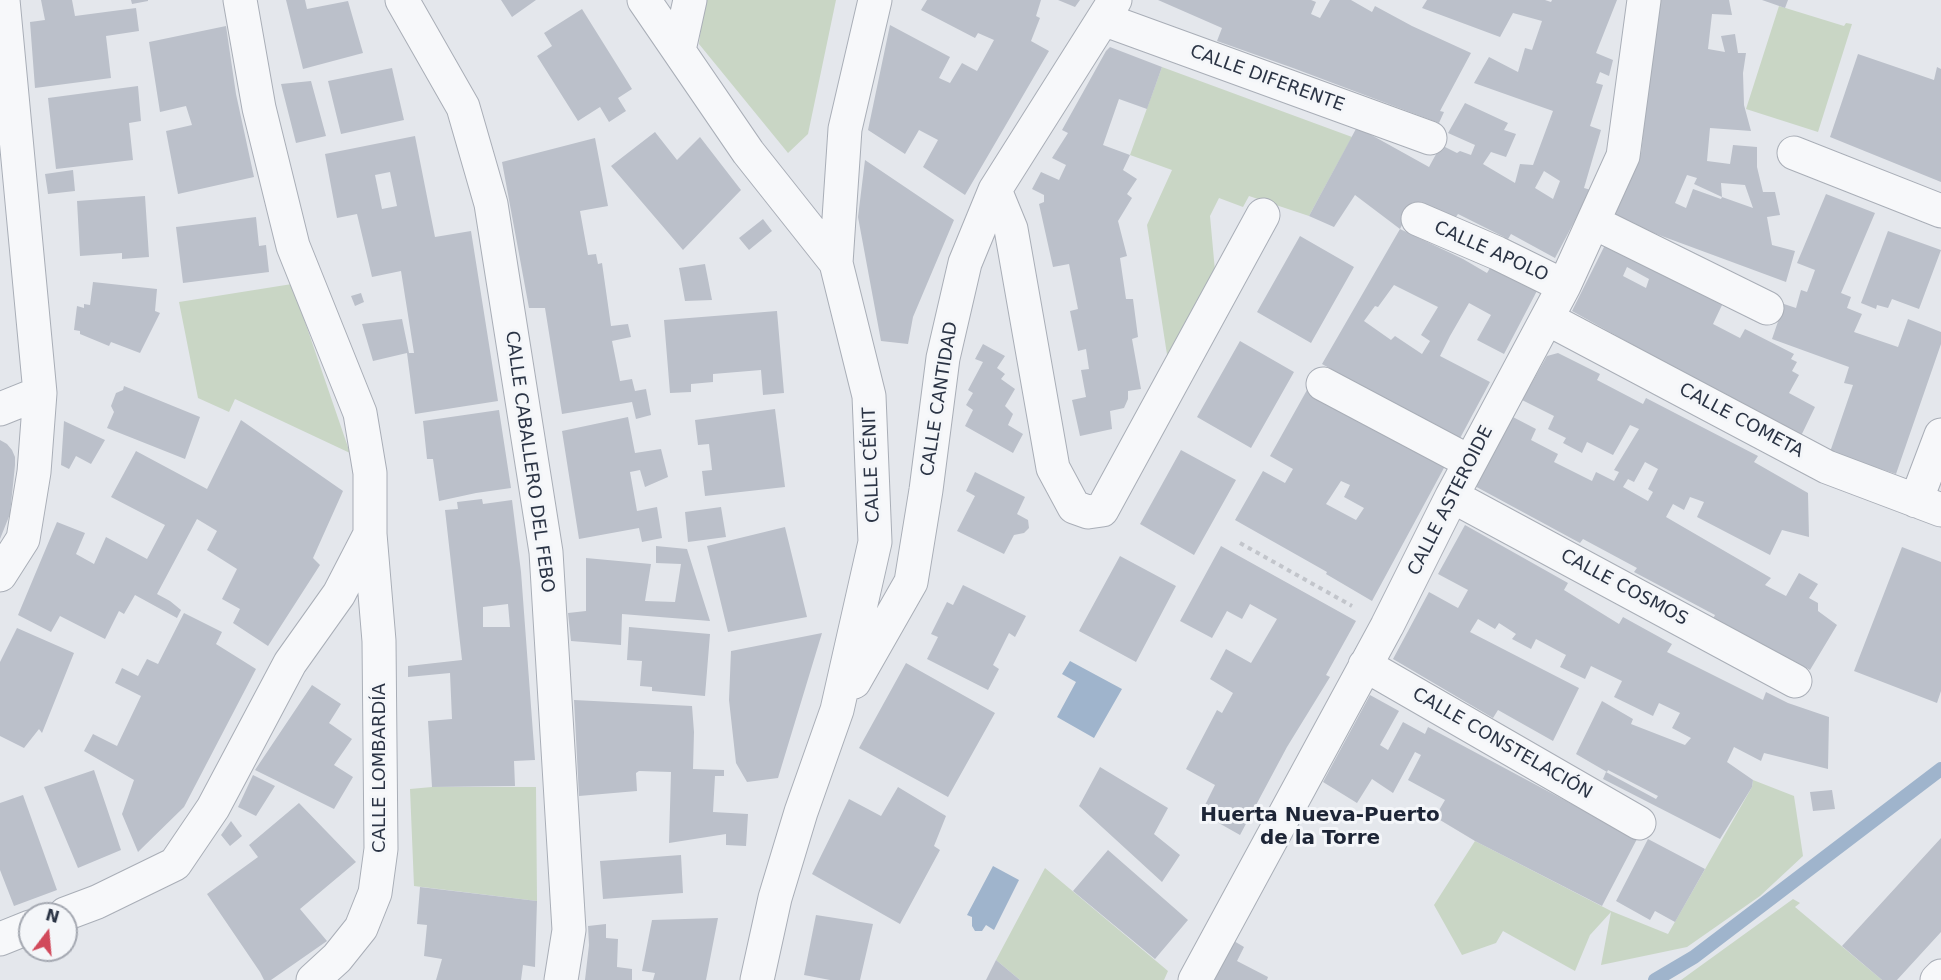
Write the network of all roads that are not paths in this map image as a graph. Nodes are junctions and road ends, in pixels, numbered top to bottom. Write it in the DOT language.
graph roads {
  1 [pos="3,0"];
  2 [pos="240,0"];
  3 [pos="402,0"];
  4 [pos="644,0"];
  5 [pos="690,0"];
  6 [pos="875,0"];
  7 [pos="1644,0"];
  8 [pos="1109,10"];
  9 [pos="678,50"];
  10 [pos="1430,138"];
  11 [pos="1794,153"];
  12 [pos="995,190"];
  13 [pos="1941,211"];
  14 [pos="1263,215"];
  15 [pos="1418,219"];
  16 [pos="1593,222"];
  17 [pos="836,263"];
  18 [pos="1564,285"];
  19 [pos="1767,308"];
  20 [pos="1548,319"];
  21 [pos="1323,384"];
  22 [pos="40,393"];
  23 [pos="0,409"];
  24 [pos="1941,435"];
  25 [pos="1470,462"];
  26 [pos="1452,496"];
  27 [pos="1929,506"];
  28 [pos="370,534"];
  29 [pos="0,575"];
  30 [pos="1365,665"];
  31 [pos="1795,681"];
  32 [pos="837,710"];
  33 [pos="1639,823"];
  34 [pos="78,909"];
  35 [pos="18,932"];
  36 [pos="0,939"];
  37 [pos="1941,976"];
  38 [pos="313,980"];
  39 [pos="561,980"];
  40 [pos="757,980"];
  41 [pos="1195,980"];
  42 [pos="1937,980"];
  1 -- 22 [label="street"];
  2 -- 28 [label="street, CALLE LOMBARDÍA"];
  3 -- 39 [label="street, CALLE CABALLERO DEL FEBO"];
  4 -- 9 [label="street, CALLE CÉNIT"];
  5 -- 9 [label="street"];
  6 -- 17 [label="street"];
  7 -- 16 [label="street, CALLE ASTEROIDE"];
  8 -- 10 [label="street, CALLE DIFERENTE"];
  8 -- 12 [label="street, CALLE CANTIDAD"];
  9 -- 17 [label="street, CALLE CÉNIT"];
  11 -- 13 [label="street"];
  12 -- 14 [label="street"];
  12 -- 32 [label="street, CALLE CANTIDAD"];
  15 -- 18 [label="street, CALLE APOLO"];
  16 -- 18 [label="street, CALLE ASTEROIDE"];
  16 -- 19 [label="street"];
  17 -- 32 [label="street, CALLE CÉNIT"];
  18 -- 20 [label="street, CALLE ASTEROIDE"];
  20 -- 25 [label="street, CALLE ASTEROIDE"];
  20 -- 27 [label="street, CALLE COMETA"];
  21 -- 25 [label="street"];
  22 -- 23 [label="street"];
  22 -- 29 [label="street"];
  24 -- 27 [label="street"];
  25 -- 26 [label="street, CALLE ASTEROIDE"];
  26 -- 30 [label="street, CALLE ASTEROIDE"];
  26 -- 31 [label="street, CALLE COSMOS"];
  28 -- 34 [label="street"];
  28 -- 38 [label="street, CALLE LOMBARDÍA"];
  30 -- 33 [label="street, CALLE CONSTELACIÓN"];
  30 -- 41 [label="street, CALLE ASTEROIDE"];
  32 -- 40 [label="street, CALLE CÉNIT"];
  35 -- 36 [label="street"];
  37 -- 42 [label="street"];
}
